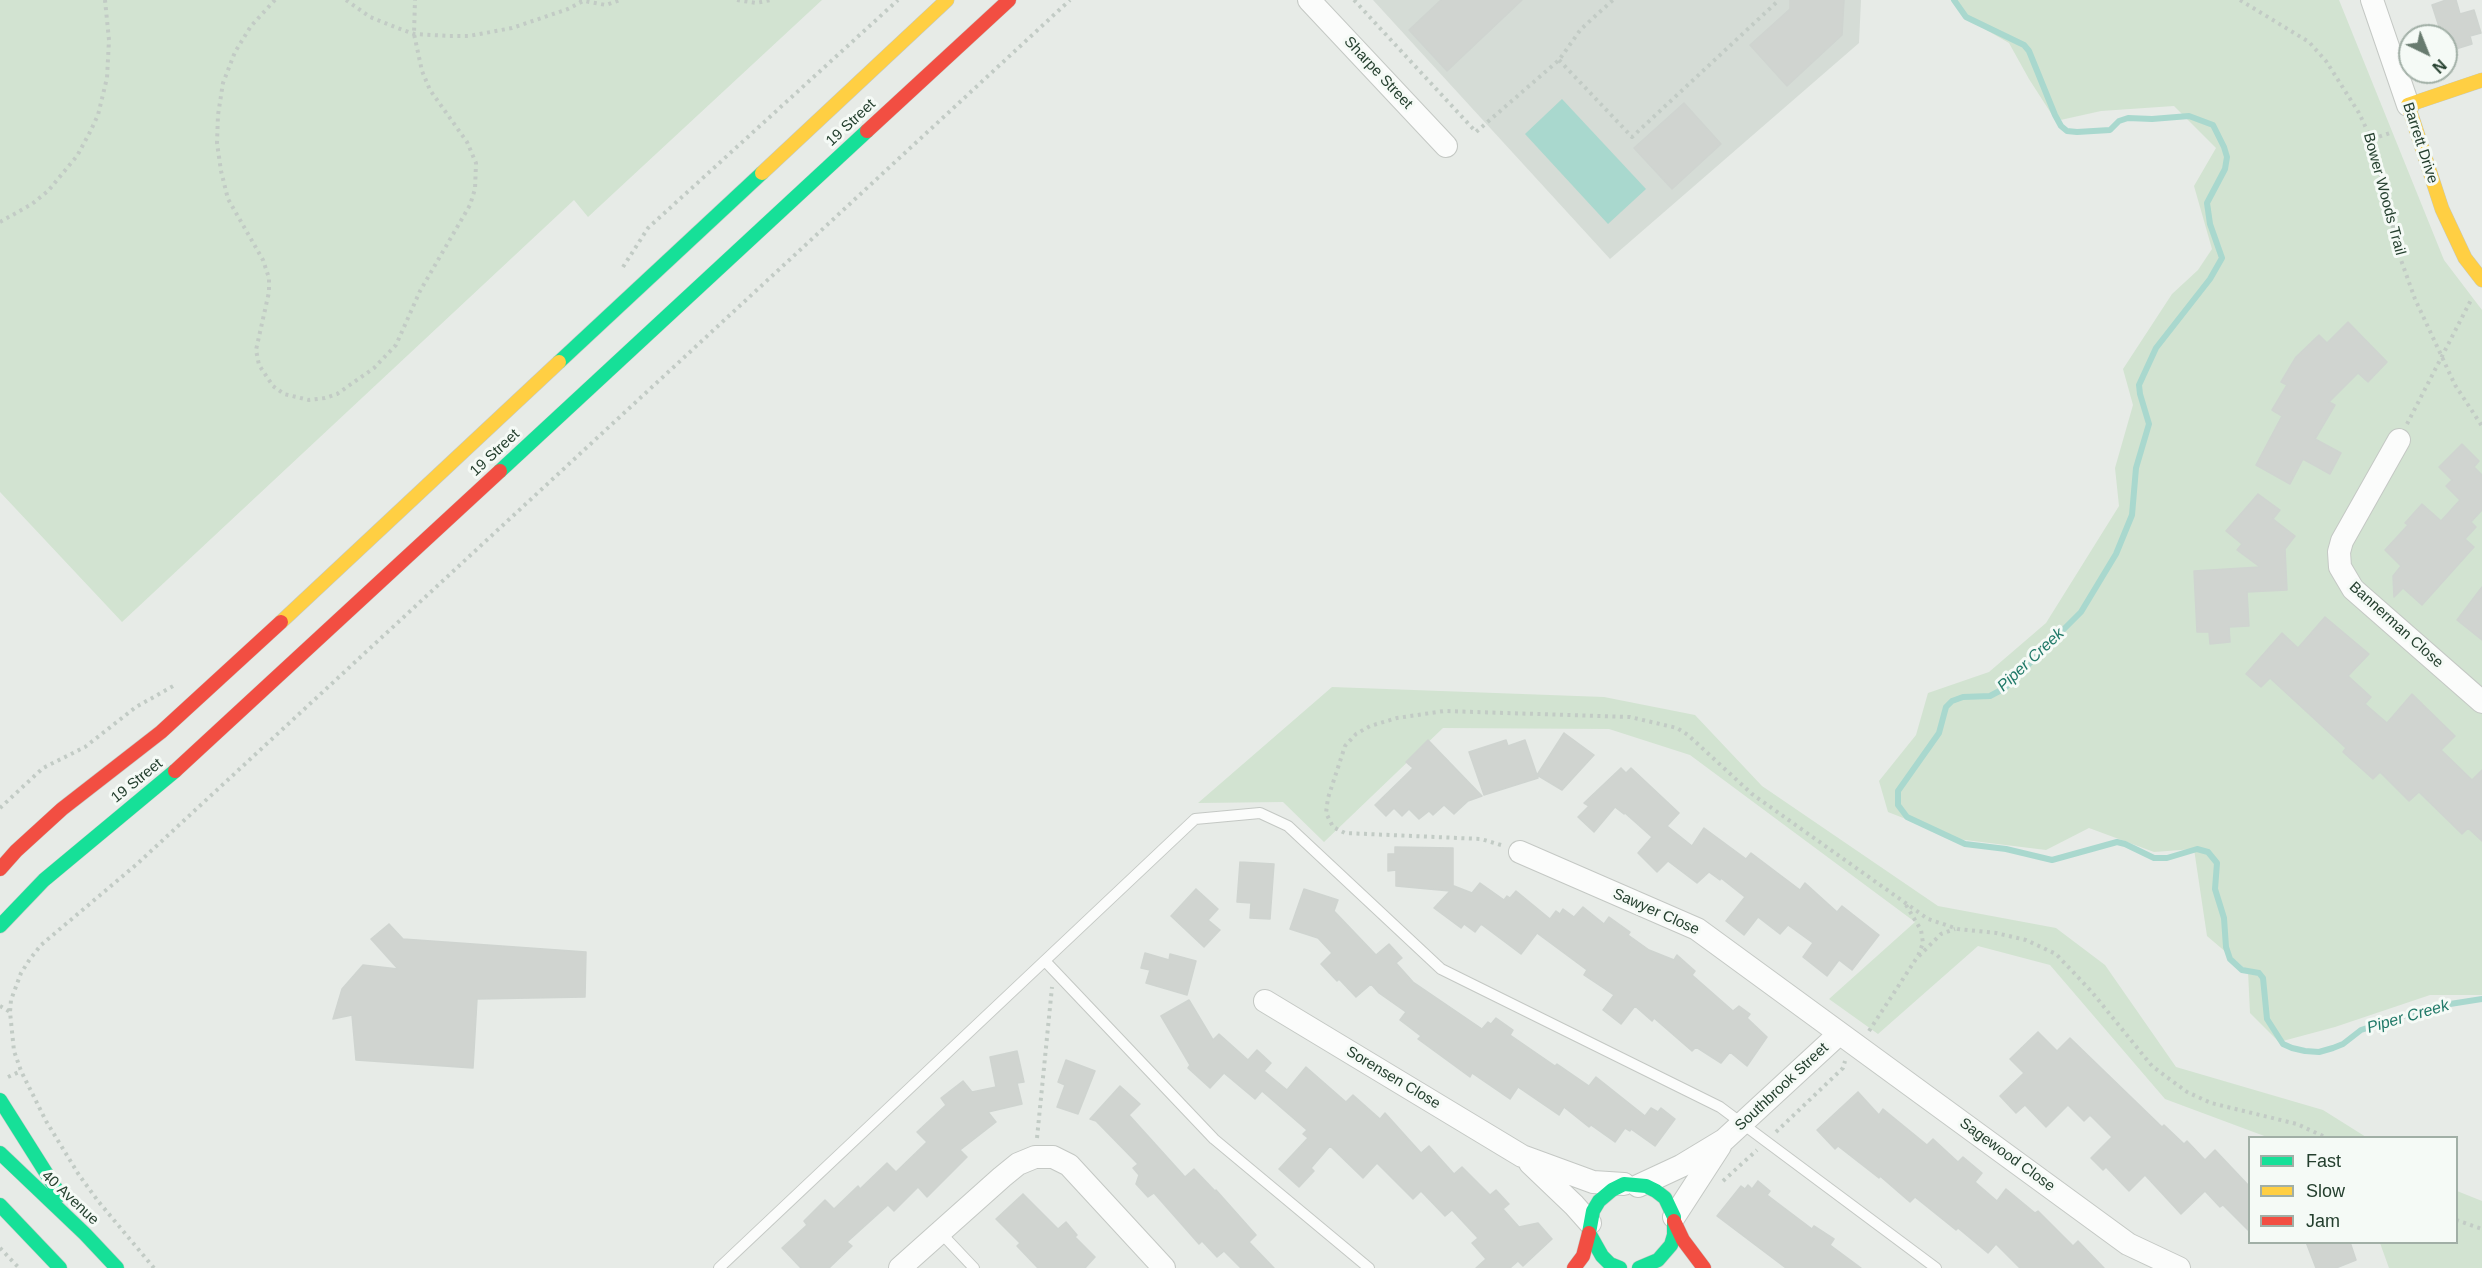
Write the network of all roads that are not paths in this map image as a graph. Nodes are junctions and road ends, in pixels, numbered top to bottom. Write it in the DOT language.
graph roads {
  1 [pos="947,0"];
  2 [pos="1009,0"];
  3 [pos="1309,0"];
  4 [pos="2372,0"];
  5 [pos="2482,80"];
  6 [pos="2408,105"];
  7 [pos="1446,146"];
  8 [pos="2482,280"];
  9 [pos="2398,440"];
  10 [pos="202,696"];
  11 [pos="2482,702"];
  12 [pos="106,757"];
  13 [pos="1520,852"];
  14 [pos="0,869"];
  15 [pos="0,926"];
  16 [pos="1045,961"];
  17 [pos="1265,1001"];
  18 [pos="1839,1034"];
  19 [pos="0,1100"];
  20 [pos="1743,1124"];
  21 [pos="1724,1140"];
  22 [pos="0,1153"];
  23 [pos="1522,1156"];
  24 [pos="1631,1185"];
  25 [pos="0,1205"];
  26 [pos="1674,1219"];
  27 [pos="1590,1228"];
  28 [pos="939,1231"];
  29 [pos="85,1234"];
  30 [pos="60,1268"];
  31 [pos="117,1268"];
  32 [pos="719,1268"];
  33 [pos="900,1268"];
  34 [pos="974,1268"];
  35 [pos="1164,1268"];
  36 [pos="1369,1268"];
  37 [pos="1574,1268"];
  38 [pos="1620,1268"];
  39 [pos="1639,1268"];
  40 [pos="1644,1268"];
  41 [pos="1704,1268"];
  42 [pos="1936,1268"];
  43 [pos="2179,1268"];
  1 -- 10 [label="main road, 19 Street"];
  2 -- 15 [label="main road, 19 Street"];
  3 -- 7 [label="street, Sharpe Street"];
  4 -- 6 [label="street, Barrett Drive"];
  5 -- 6 [label="main road"];
  6 -- 8 [label="main road, Barrett Drive"];
  9 -- 11 [label="street, Bannerman Close"];
  10 -- 12 [label="main road"];
  10 -- 14 [label="main road, 19 Street"];
  13 -- 18 [label="street, Sawyer Close"];
  16 -- 20 [label="lane"];
  16 -- 32 [label="lane"];
  16 -- 36 [label="lane"];
  17 -- 23 [label="street, Sorensen Close"];
  18 -- 20 [label="street, Southbrook Street"];
  18 -- 43 [label="street, Sagewood Close"];
  19 -- 29 [label="main road"];
  20 -- 21 [label="street, Southbrook Street"];
  20 -- 42 [label="lane"];
  21 -- 24 [label="street, Southbrook Street"];
  21 -- 26 [label="street, Southbrook Street"];
  22 -- 29 [label="main road, 40 Avenue"];
  23 -- 24 [label="street, Sorensen Close"];
  23 -- 27 [label="street, Sorensen Close"];
  24 -- 26 [label="main road"];
  24 -- 27 [label="main road"];
  25 -- 30 [label="main road"];
  26 -- 40 [label="main road"];
  26 -- 41 [label="main road"];
  27 -- 37 [label="main road"];
  27 -- 38 [label="main road"];
  28 -- 33 [label="street"];
  28 -- 34 [label="lane"];
  28 -- 35 [label="street"];
  29 -- 31 [label="main road, 40 Avenue"];
  39 -- 40 [label="main road"];
}
